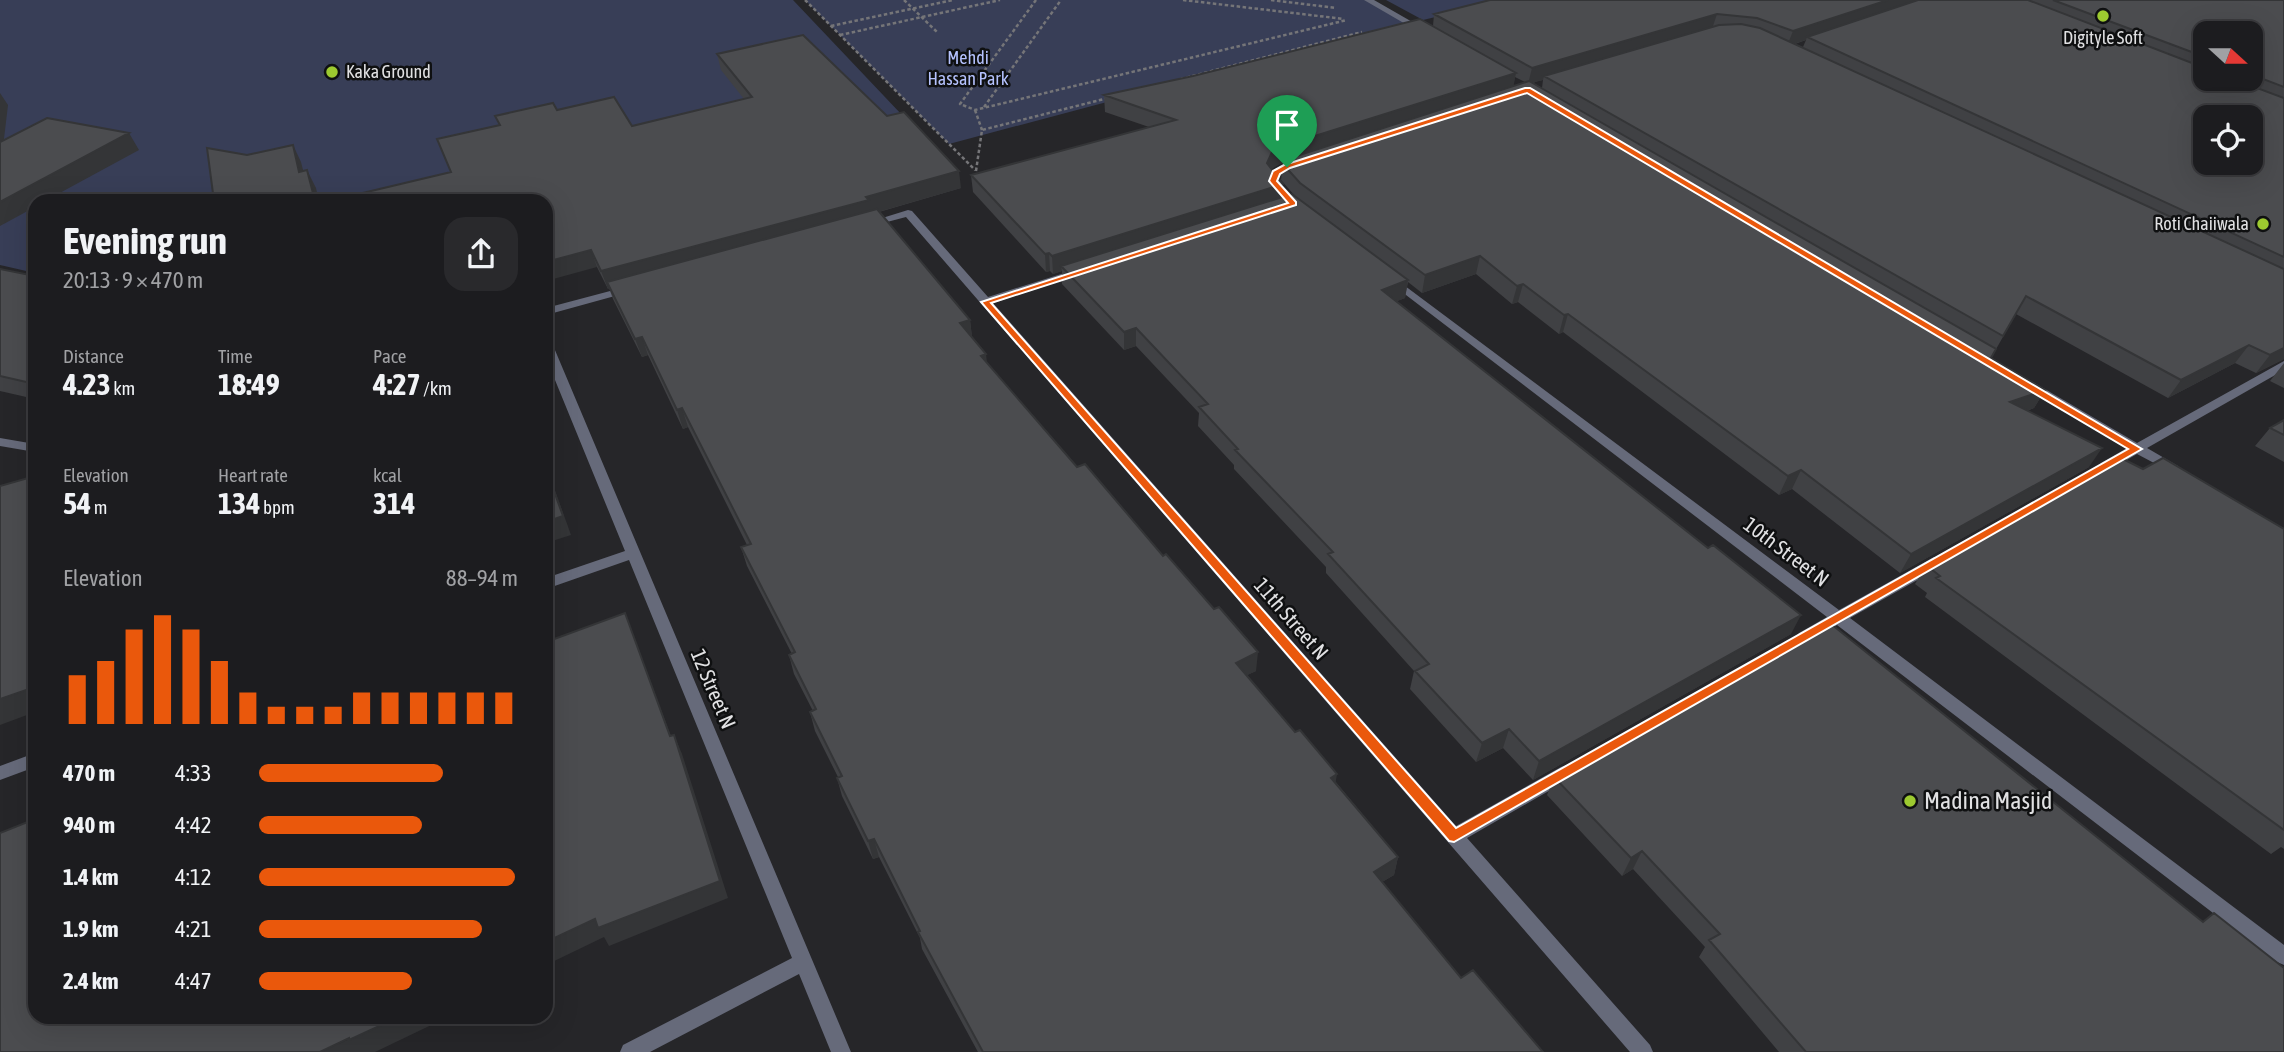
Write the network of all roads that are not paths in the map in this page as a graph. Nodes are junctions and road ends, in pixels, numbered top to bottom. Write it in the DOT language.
graph roads {
  1 [pos="1368,0"];
  2 [pos="1431,36"];
  3 [pos="1312,159"];
  4 [pos="1315,220"];
  5 [pos="854,228"];
  6 [pos="1088,269"];
  7 [pos="1382,271"];
  8 [pos="640,286"];
  9 [pos="985,302"];
  10 [pos="553,310"];
  11 [pos="553,360"];
  12 [pos="2284,365"];
  13 [pos="2017,379"];
  14 [pos="0,442"];
  15 [pos="28,447"];
  16 [pos="2136,449"];
  17 [pos="2182,474"];
  18 [pos="2089,476"];
  19 [pos="1957,550"];
  20 [pos="634,553"];
  21 [pos="553,582"];
  22 [pos="1838,618"];
  23 [pos="1790,645"];
  24 [pos="1586,761"];
  25 [pos="28,763"];
  26 [pos="0,773"];
  27 [pos="1454,836"];
  28 [pos="2284,956"];
  29 [pos="804,962"];
  30 [pos="630,1052"];
  31 [pos="841,1052"];
  32 [pos="1643,1052"];
  1 -- 2 [label="street"];
  3 -- 4 [label="street"];
  5 -- 9 [label="street, 11th Street N"];
  6 -- 9 [label="street"];
  7 -- 22 [label="street, 10th Street N"];
  8 -- 10 [label="street"];
  9 -- 27 [label="street, 11th Street N"];
  11 -- 20 [label="street, 12 Street N"];
  12 -- 16 [label="street"];
  13 -- 16 [label="street"];
  14 -- 15 [label="street"];
  16 -- 17 [label="street"];
  16 -- 18 [label="street"];
  19 -- 22 [label="street"];
  20 -- 21 [label="street"];
  20 -- 29 [label="street, 12 Street N"];
  22 -- 23 [label="street"];
  22 -- 28 [label="street, 10th Street N"];
  24 -- 27 [label="street"];
  25 -- 26 [label="street"];
  27 -- 32 [label="street, 11th Street N"];
  29 -- 30 [label="street"];
  29 -- 31 [label="street, 12 Street N"];
}
